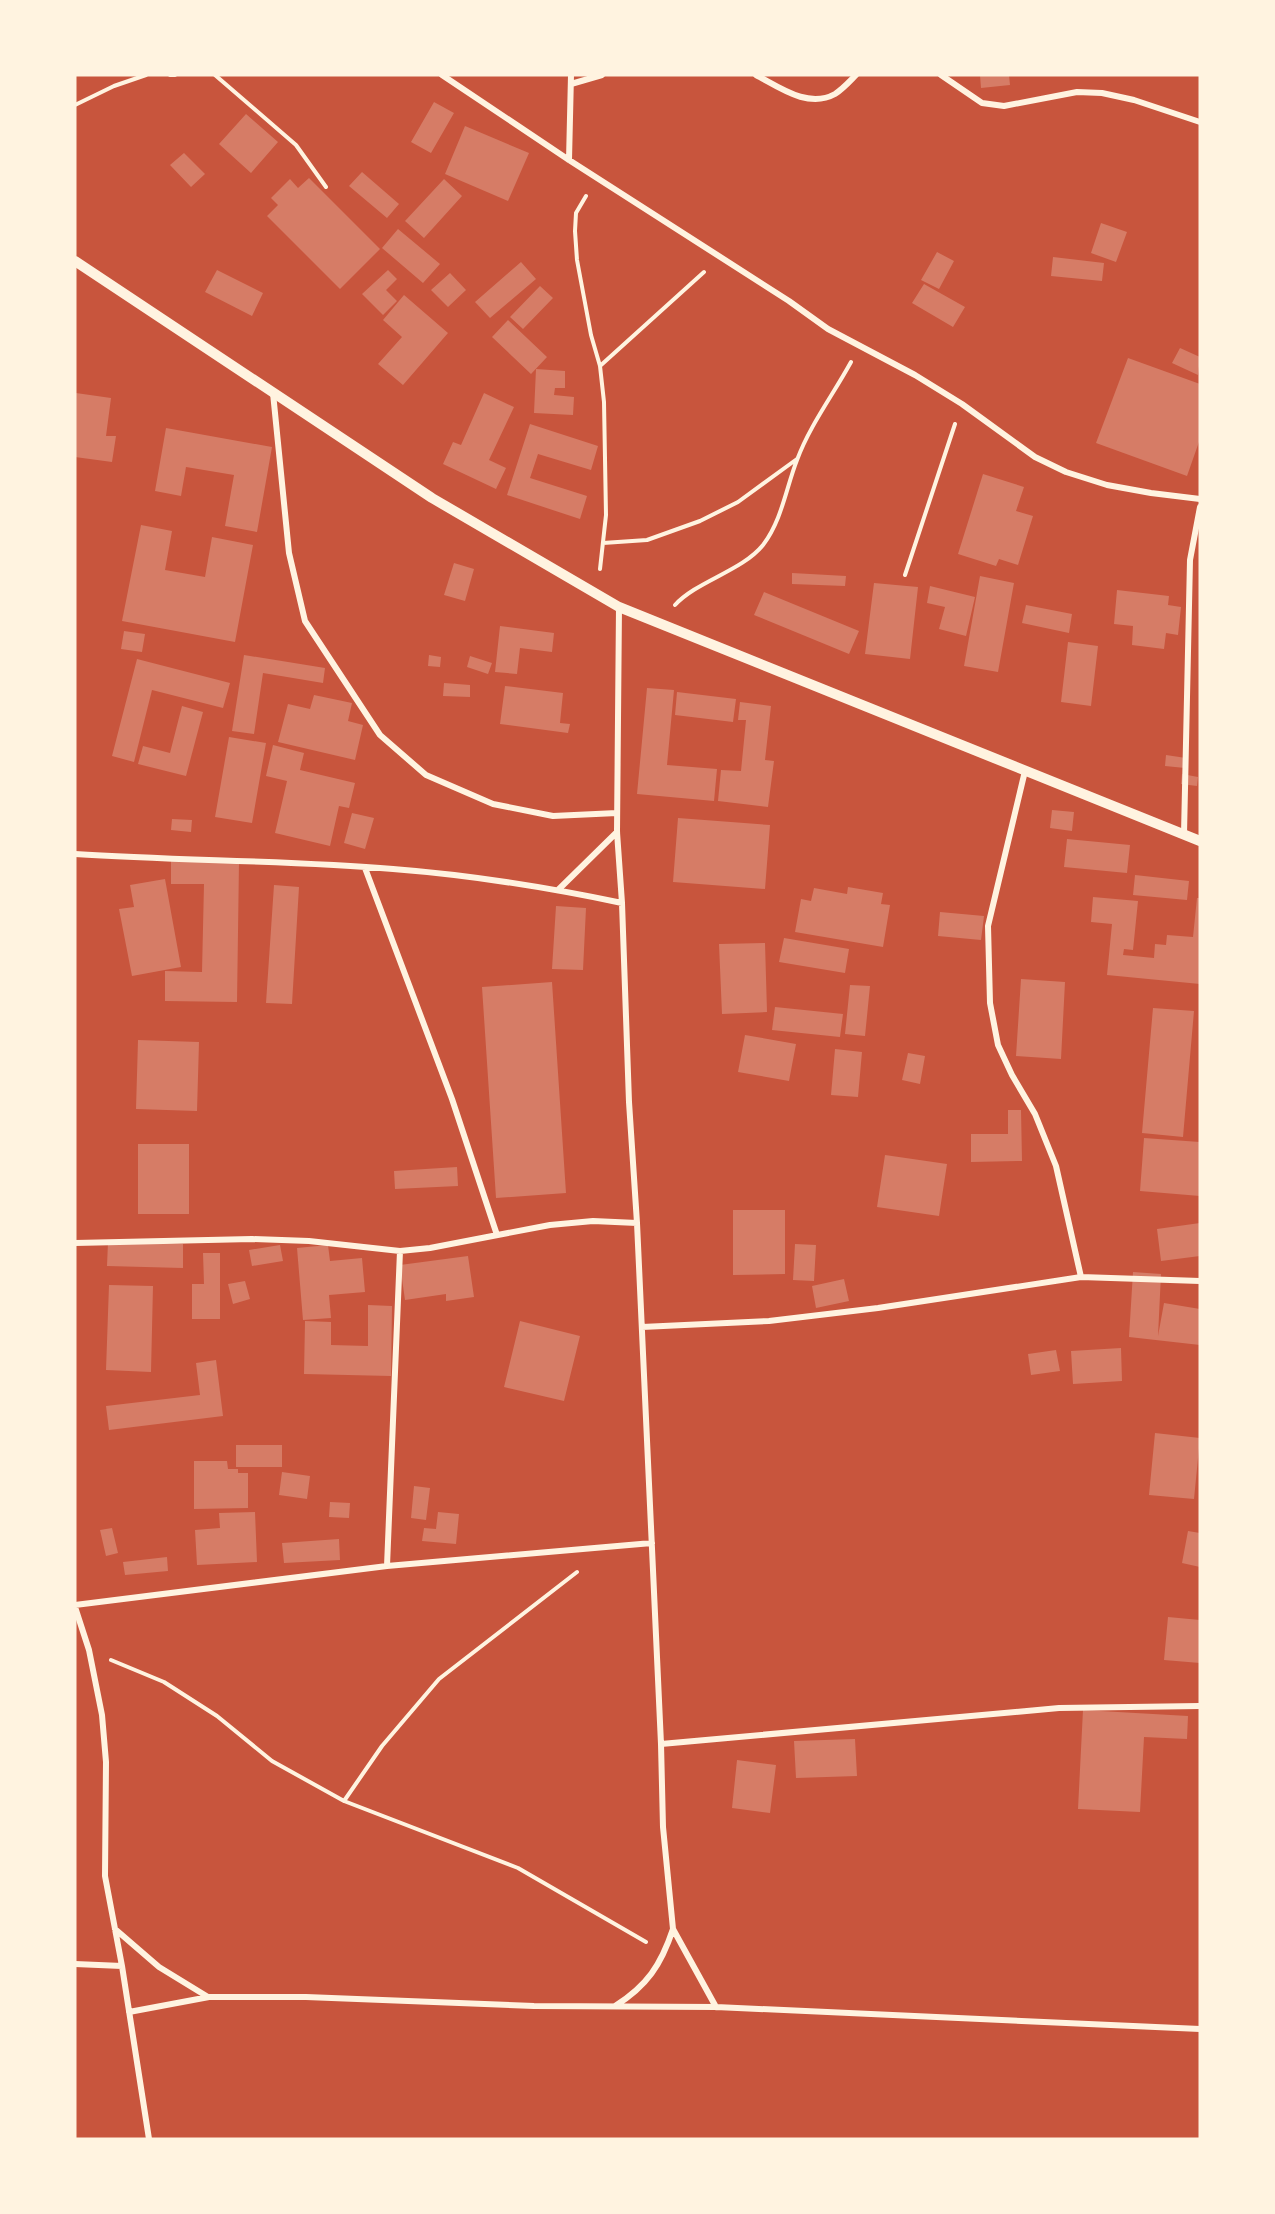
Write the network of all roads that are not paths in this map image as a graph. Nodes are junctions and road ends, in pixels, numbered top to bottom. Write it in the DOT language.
graph roads {
  1 [pos="442,75"];
  2 [pos="571,75"];
  3 [pos="602,75"];
  4 [pos="756,75"];
  5 [pos="856,75"];
  6 [pos="941,75"];
  7 [pos="571,84"];
  8 [pos="1200,123"];
  9 [pos="569,160"];
  10 [pos="75,261"];
  11 [pos="273,393"];
  12 [pos="1200,499"];
  13 [pos="1200,507"];
  14 [pos="619,607"];
  15 [pos="1025,771"];
  16 [pos="617,813"];
  17 [pos="616,832"];
  18 [pos="1184,834"];
  19 [pos="1200,841"];
  20 [pos="75,854"];
  21 [pos="365,868"];
  22 [pos="558,890"];
  23 [pos="622,903"];
  24 [pos="637,1223"];
  25 [pos="497,1235"];
  26 [pos="75,1243"];
  27 [pos="400,1251"];
  28 [pos="1081,1277"];
  29 [pos="1200,1281"];
  30 [pos="642,1327"];
  31 [pos="652,1543"];
  32 [pos="387,1566"];
  33 [pos="75,1606"];
  34 [pos="1200,1706"];
  35 [pos="662,1744"];
  36 [pos="115,1929"];
  37 [pos="673,1929"];
  38 [pos="75,1964"];
  39 [pos="122,1966"];
  40 [pos="209,1997"];
  41 [pos="615,2006"];
  42 [pos="716,2007"];
  43 [pos="129,2012"];
  44 [pos="1200,2029"];
  45 [pos="149,2139"];
  1 -- 9 [label="street"];
  2 -- 7 [label="street"];
  3 -- 7 [label="street"];
  4 -- 5 [label="street"];
  6 -- 8 [label="street"];
  7 -- 9 [label="street"];
  9 -- 12 [label="street"];
  10 -- 11 [label="street"];
  11 -- 14 [label="street"];
  11 -- 16 [label="street"];
  13 -- 18 [label="street"];
  14 -- 15 [label="street"];
  14 -- 16 [label="street"];
  15 -- 18 [label="street"];
  15 -- 28 [label="street"];
  16 -- 17 [label="street"];
  17 -- 22 [label="street"];
  17 -- 23 [label="street"];
  18 -- 19 [label="street"];
  20 -- 21 [label="street"];
  21 -- 22 [label="street"];
  21 -- 25 [label="street"];
  22 -- 23 [label="street"];
  23 -- 24 [label="street"];
  24 -- 25 [label="street"];
  24 -- 30 [label="street"];
  25 -- 27 [label="street"];
  26 -- 27 [label="street"];
  27 -- 32 [label="street"];
  28 -- 29 [label="street"];
  28 -- 30 [label="street"];
  30 -- 31 [label="street"];
  31 -- 32 [label="street"];
  31 -- 35 [label="street"];
  32 -- 33 [label="street"];
  33 -- 36 [label="street"];
  34 -- 35 [label="street"];
  35 -- 37 [label="street"];
  36 -- 39 [label="street"];
  36 -- 40 [label="street"];
  37 -- 41 [label="street"];
  37 -- 42 [label="street"];
  38 -- 39 [label="street"];
  39 -- 43 [label="street"];
  40 -- 41 [label="street"];
  40 -- 43 [label="street"];
  41 -- 42 [label="street"];
  42 -- 44 [label="street"];
  43 -- 45 [label="street"];
}
